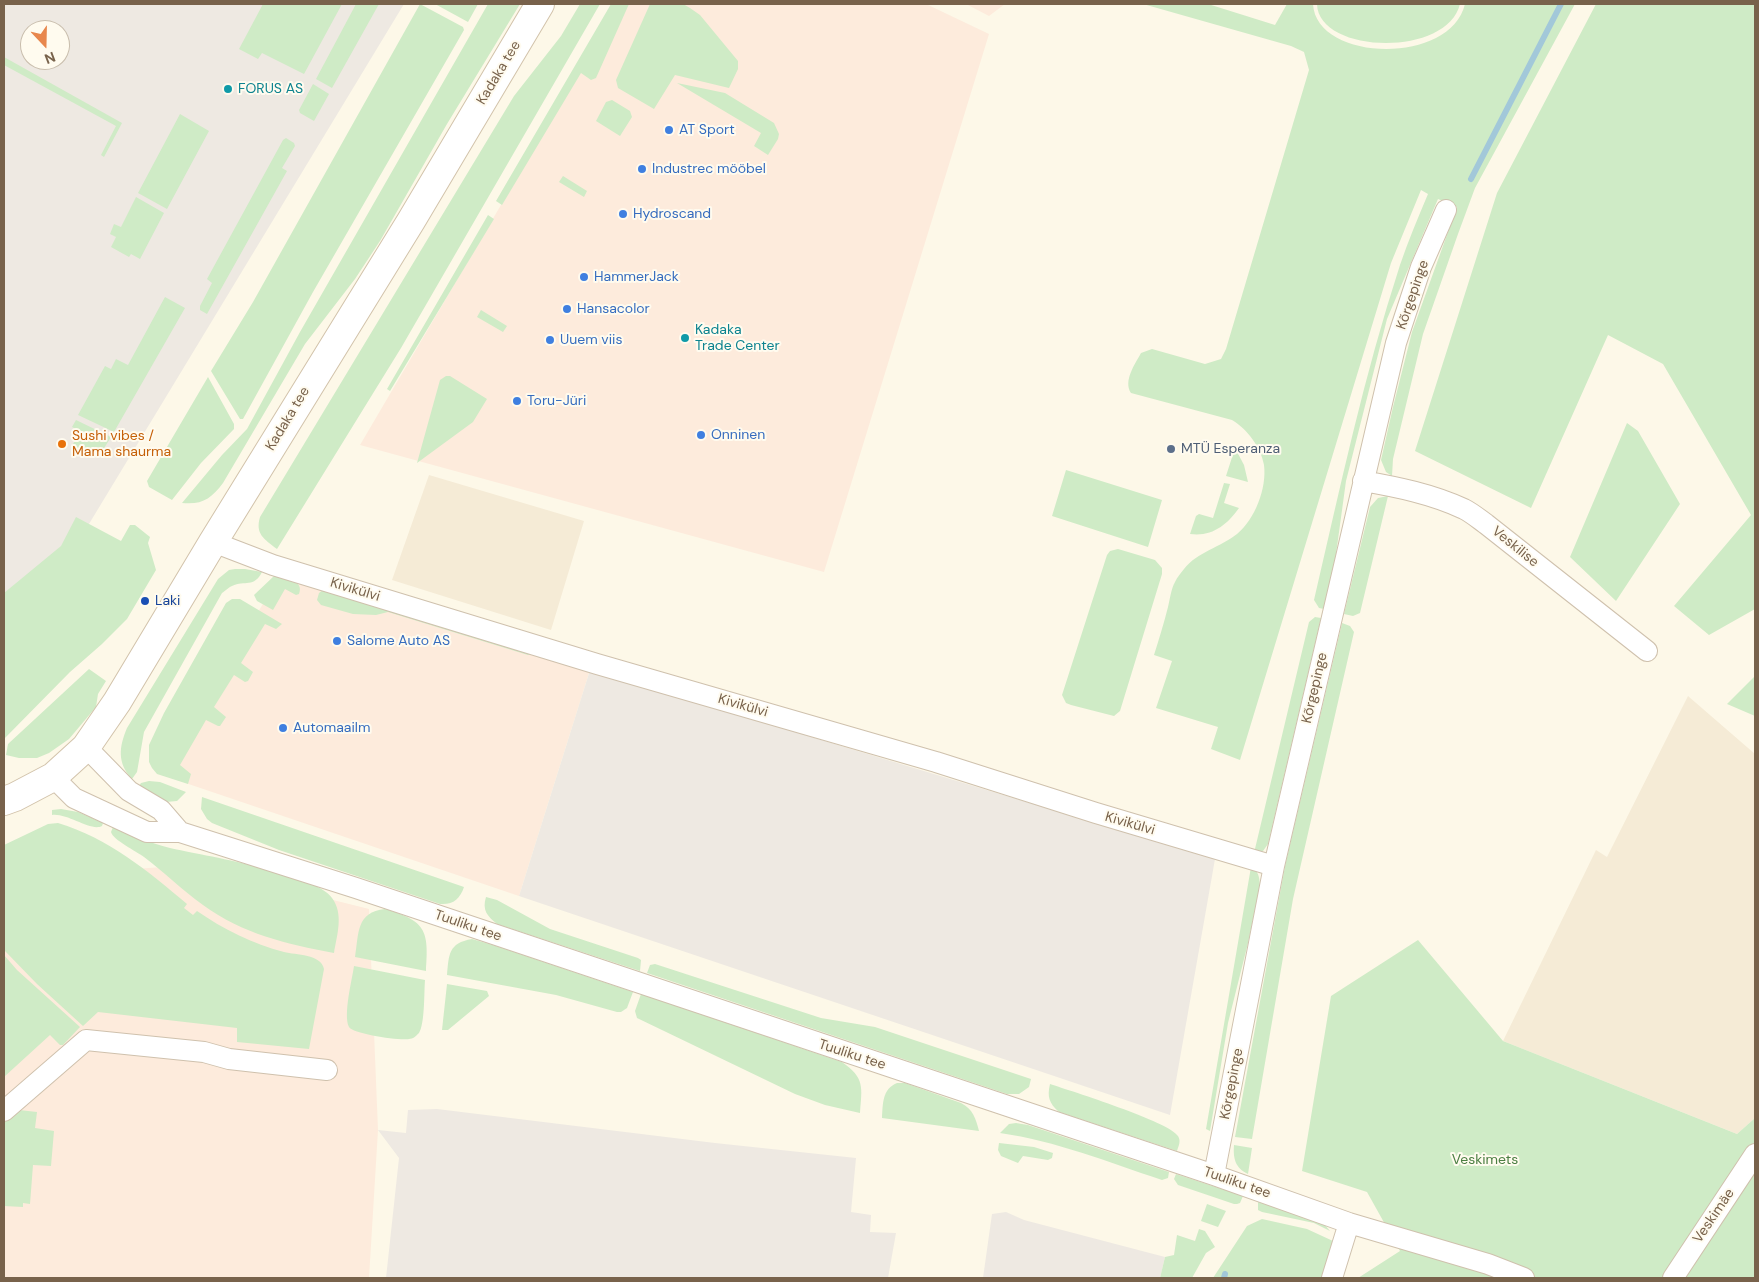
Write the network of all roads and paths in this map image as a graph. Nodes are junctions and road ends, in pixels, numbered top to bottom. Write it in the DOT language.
graph roads {
  1 [pos="540,4"];
  2 [pos="1446,210"];
  3 [pos="1363,481"];
  4 [pos="213,542"];
  5 [pos="1647,651"];
  6 [pos="86,746"];
  7 [pos="54,777"];
  8 [pos="4,801"];
  9 [pos="180,832"];
  10 [pos="1274,866"];
  11 [pos="327,1070"];
  12 [pos="4,1111"];
  13 [pos="1755,1154"];
  14 [pos="1214,1175"];
  15 [pos="1349,1223"];
  16 [pos="1332,1278"];
  17 [pos="1524,1278"];
  18 [pos="1673,1278"];
  1 -- 4 [label="main road, Kadaka tee"];
  2 -- 3 [label="street, Kõrgepinge"];
  3 -- 5 [label="street, Veskilise"];
  3 -- 10 [label="street, Kõrgepinge"];
  4 -- 6 [label="main road, Kadaka tee"];
  4 -- 10 [label="street, Kivikülvi"];
  6 -- 7 [label="main road, Kadaka tee"];
  6 -- 9 [label="street"];
  7 -- 8 [label="main road, Kadaka tee"];
  7 -- 9 [label="street, Tuuliku tee"];
  9 -- 14 [label="street, Tuuliku tee"];
  10 -- 14 [label="street, Kõrgepinge"];
  11 -- 12 [label="street"];
  13 -- 18 [label="street, Veskimäe"];
  14 -- 15 [label="street, Tuuliku tee"];
  15 -- 16 [label="street"];
  15 -- 17 [label="street, Tuuliku tee"];
}
